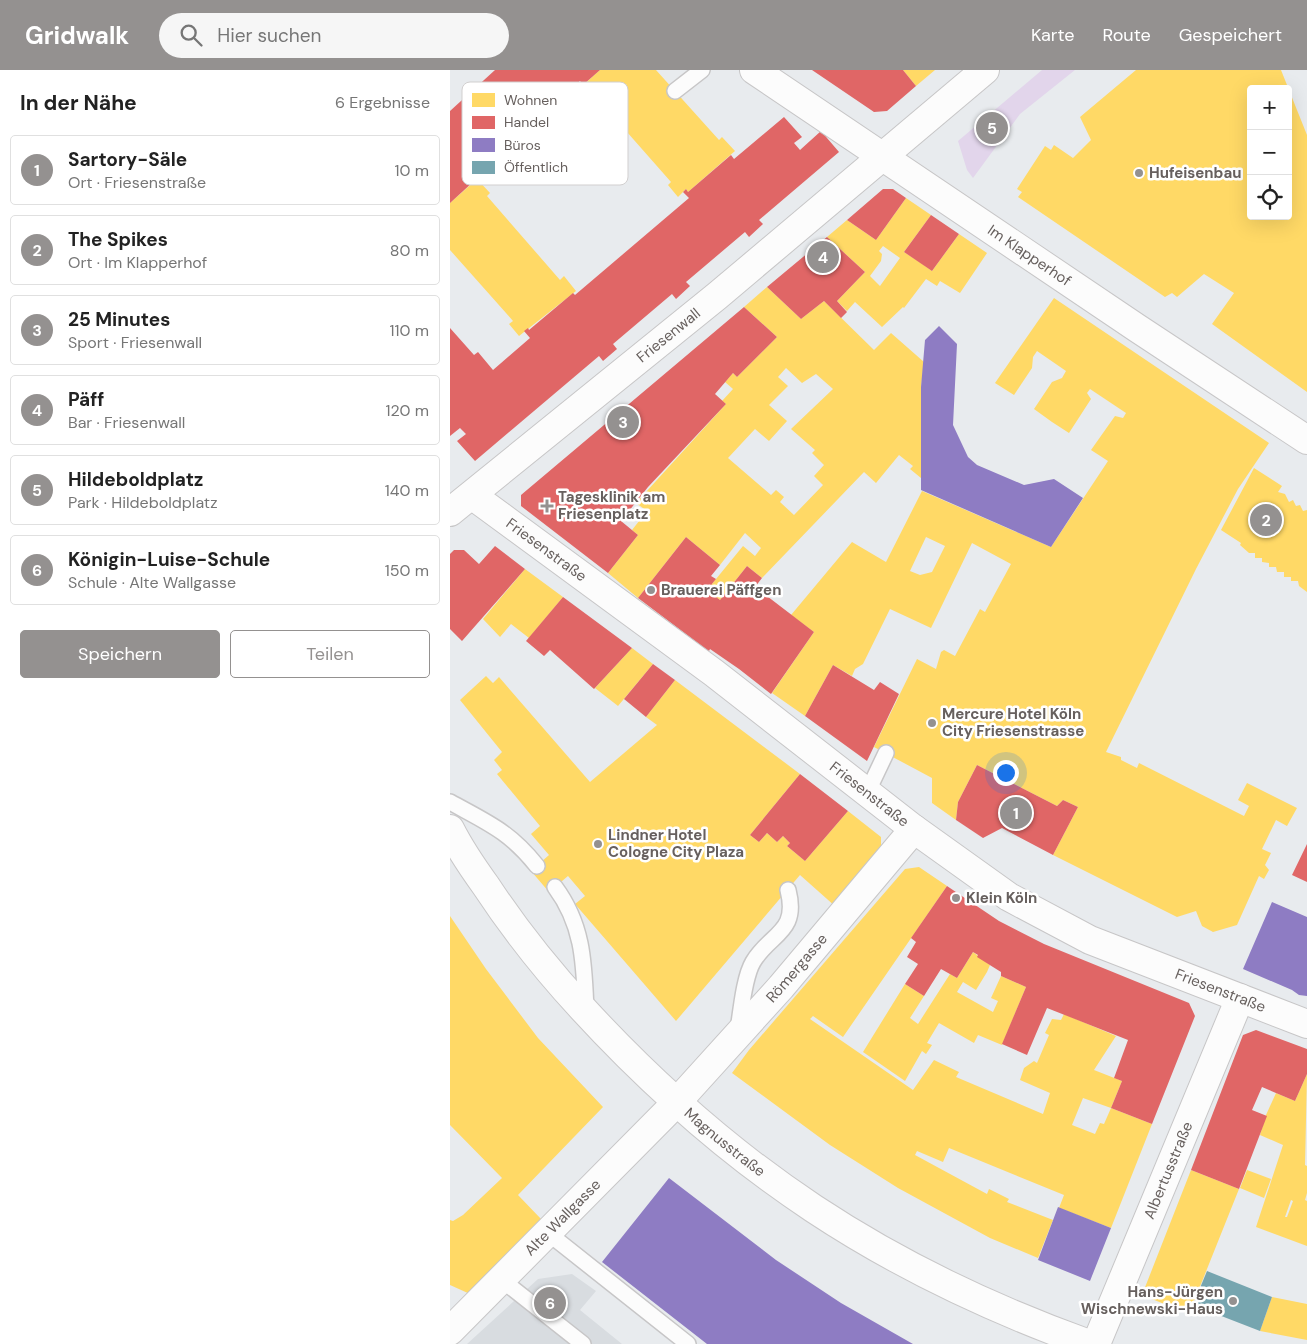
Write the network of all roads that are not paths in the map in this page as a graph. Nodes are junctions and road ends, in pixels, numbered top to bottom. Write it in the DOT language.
graph roads {
  1 [pos="702,70"];
  2 [pos="754,70"];
  3 [pos="984,70"];
  4 [pos="675,91"];
  5 [pos="885,156"];
  6 [pos="1307,440"];
  7 [pos="473,496"];
  8 [pos="450,512"];
  9 [pos="886,753"];
  10 [pos="867,793"];
  11 [pos="450,802"];
  12 [pos="450,829"];
  13 [pos="914,830"];
  14 [pos="537,866"];
  15 [pos="555,887"];
  16 [pos="788,890"];
  17 [pos="1240,998"];
  18 [pos="586,1013"];
  19 [pos="1307,1024"];
  20 [pos="737,1036"];
  21 [pos="676,1103"];
  22 [pos="548,1233"];
  23 [pos="502,1280"];
  24 [pos="456,1317"];
  25 [pos="583,1344"];
  26 [pos="688,1344"];
  27 [pos="1089,1344"];
  28 [pos="1096,1344"];
  1 -- 4 [label="lane"];
  2 -- 5 [label="street, Im Klapperhof"];
  3 -- 5 [label="street, Friesenwall"];
  5 -- 6 [label="street, Im Klapperhof"];
  5 -- 7 [label="street, Friesenwall"];
  7 -- 8 [label="street, Friesenwall"];
  7 -- 10 [label="street, Friesenstraße"];
  9 -- 10 [label="lane"];
  10 -- 13 [label="street, Friesenstraße"];
  11 -- 14 [label="lane"];
  12 -- 18 [label="street, Magnusstraße"];
  13 -- 17 [label="street, Friesenstraße"];
  13 -- 20 [label="street, Römergasse"];
  15 -- 18 [label="lane"];
  16 -- 20 [label="lane"];
  17 -- 19 [label="street, Friesenstraße"];
  17 -- 28 [label="street, Albertusstraße"];
  18 -- 21 [label="street, Magnusstraße"];
  20 -- 21 [label="street, Römergasse"];
  21 -- 22 [label="street, Alte Wallgasse"];
  21 -- 27 [label="street, Magnusstraße"];
  22 -- 23 [label="street, Alte Wallgasse"];
  22 -- 26 [label="lane"];
  23 -- 24 [label="street, Alte Wallgasse"];
  23 -- 25 [label="lane"];
}
